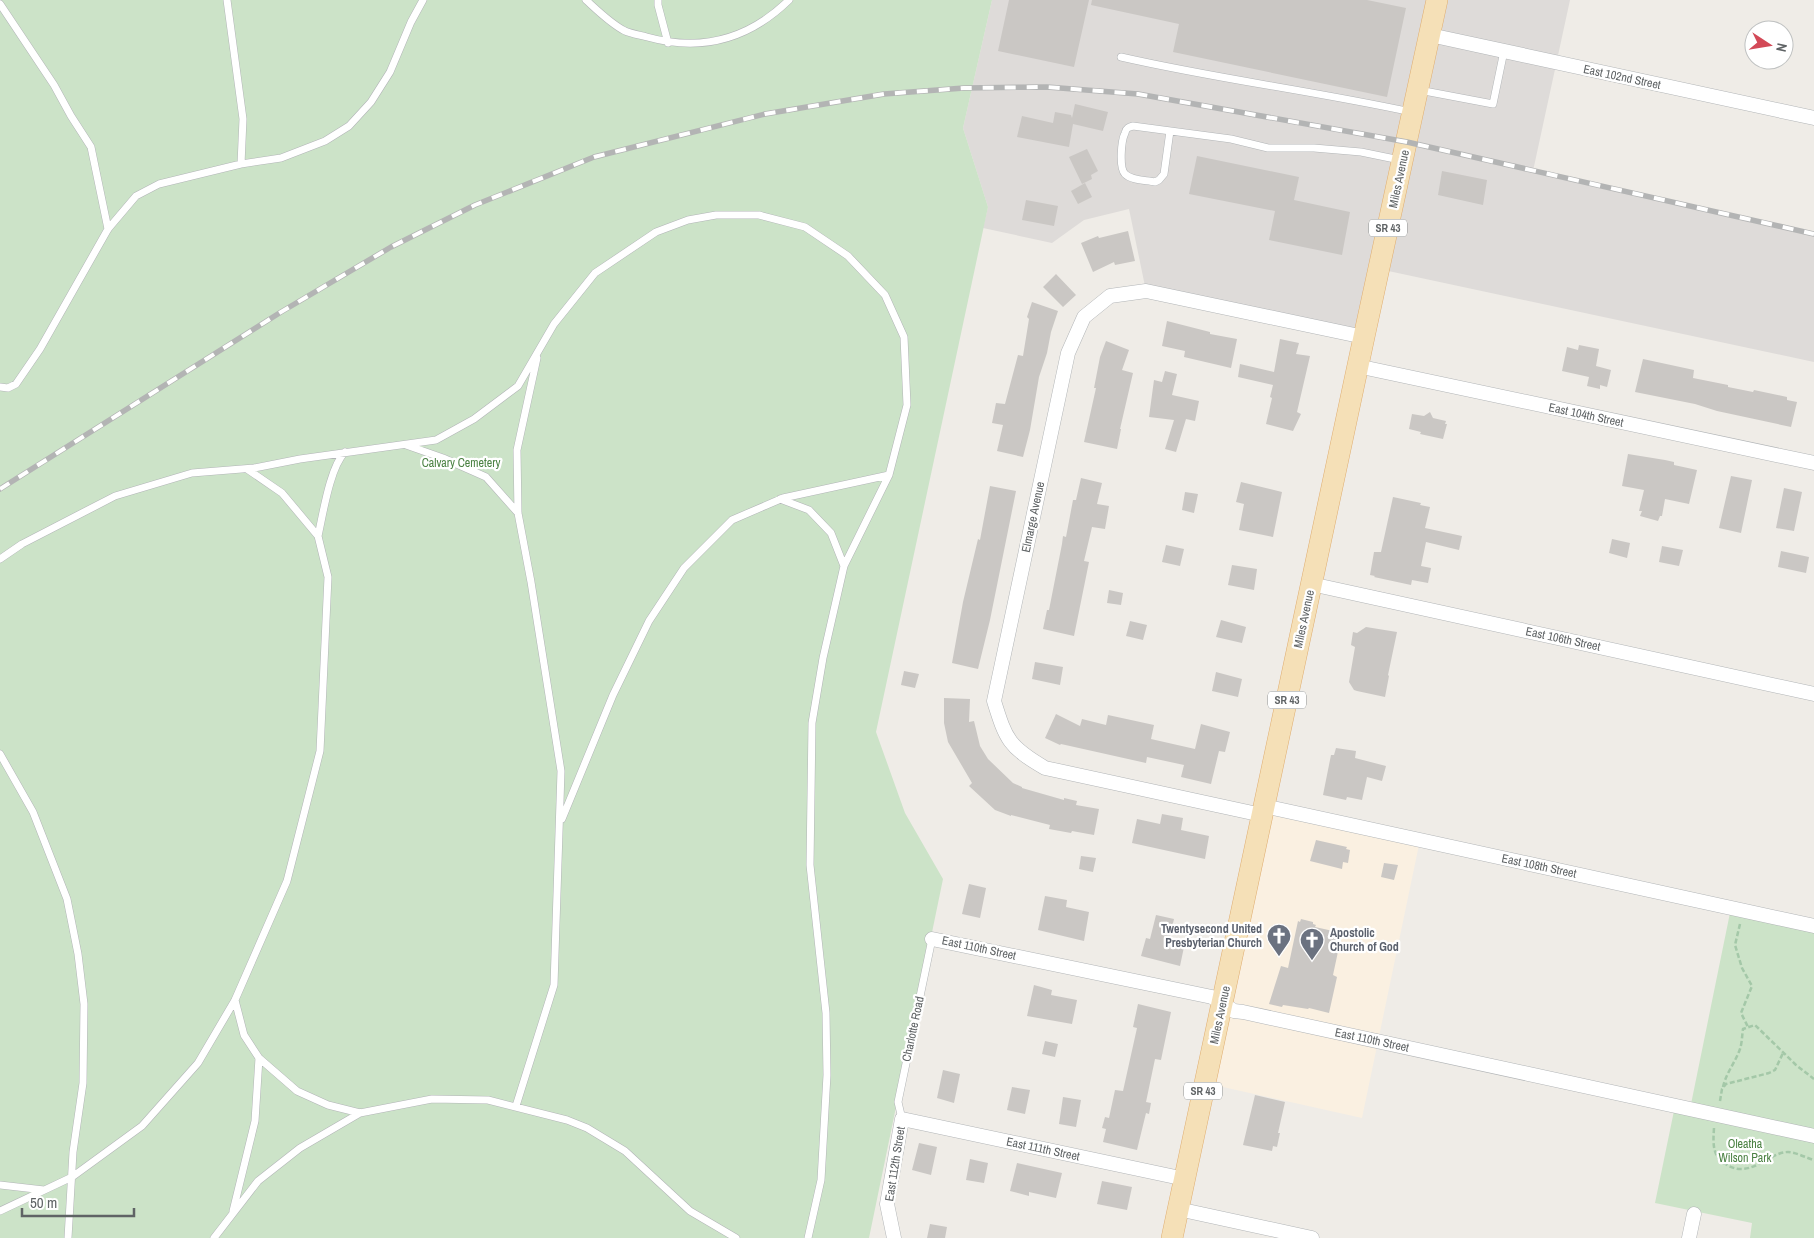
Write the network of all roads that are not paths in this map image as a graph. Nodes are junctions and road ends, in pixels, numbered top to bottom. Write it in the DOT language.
graph roads {
  1 [pos="227,0"];
  2 [pos="423,0"];
  3 [pos="586,0"];
  4 [pos="658,0"];
  5 [pos="789,0"];
  6 [pos="1437,0"];
  7 [pos="0,4"];
  8 [pos="1430,35"];
  9 [pos="668,43"];
  10 [pos="1504,51"];
  11 [pos="1121,57"];
  12 [pos="1418,89"];
  13 [pos="1414,112"];
  14 [pos="1814,118"];
  15 [pos="1170,131"];
  16 [pos="1403,160"];
  17 [pos="241,164"];
  18 [pos="108,229"];
  19 [pos="1364,337"];
  20 [pos="538,352"];
  21 [pos="1357,366"];
  22 [pos="0,387"];
  23 [pos="404,444"];
  24 [pos="346,452"];
  25 [pos="1814,463"];
  26 [pos="247,469"];
  27 [pos="889,475"];
  28 [pos="780,499"];
  29 [pos="518,513"];
  30 [pos="318,536"];
  31 [pos="0,559"];
  32 [pos="844,566"];
  33 [pos="1311,584"];
  34 [pos="1814,694"];
  35 [pos="0,754"];
  36 [pos="1263,811"];
  37 [pos="559,825"];
  38 [pos="1814,926"];
  39 [pos="932,939"];
  40 [pos="235,1000"];
  41 [pos="1222,1003"];
  42 [pos="259,1058"];
  43 [pos="516,1106"];
  44 [pos="360,1113"];
  45 [pos="902,1119"];
  46 [pos="1814,1136"];
  47 [pos="72,1176"];
  48 [pos="1184,1180"];
  49 [pos="0,1185"];
  50 [pos="45,1190"];
  51 [pos="1178,1209"];
  52 [pos="0,1211"];
  53 [pos="232,1214"];
  54 [pos="1694,1214"];
  55 [pos="68,1238"];
  56 [pos="214,1238"];
  57 [pos="736,1238"];
  58 [pos="808,1238"];
  59 [pos="894,1238"];
  60 [pos="1172,1238"];
  61 [pos="1312,1238"];
  62 [pos="1689,1238"];
  1 -- 17 [label="lane"];
  2 -- 17 [label="lane"];
  3 -- 9 [label="lane"];
  4 -- 9 [label="lane"];
  5 -- 9 [label="lane"];
  6 -- 8 [label="main road, Miles Avenue / SR 43"];
  7 -- 18 [label="lane"];
  8 -- 10 [label="street, East 102nd Street"];
  8 -- 12 [label="main road, Miles Avenue / SR 43"];
  10 -- 12 [label="lane"];
  10 -- 14 [label="street, East 102nd Street"];
  11 -- 13 [label="lane"];
  12 -- 13 [label="main road, Miles Avenue / SR 43"];
  13 -- 16 [label="main road, Miles Avenue / SR 43"];
  15 -- 15 [label="lane"];
  15 -- 16 [label="lane"];
  16 -- 19 [label="main road, Miles Avenue / SR 43"];
  17 -- 18 [label="lane"];
  18 -- 22 [label="lane"];
  19 -- 21 [label="main road, Miles Avenue / SR 43"];
  19 -- 36 [label="street, Elmarge Avenue"];
  20 -- 23 [label="lane"];
  20 -- 27 [label="lane"];
  20 -- 29 [label="lane"];
  21 -- 25 [label="street, East 104th Street"];
  21 -- 33 [label="main road, Miles Avenue / SR 43"];
  23 -- 24 [label="lane"];
  23 -- 29 [label="lane"];
  24 -- 26 [label="lane"];
  24 -- 30 [label="lane"];
  26 -- 30 [label="lane"];
  26 -- 31 [label="lane"];
  27 -- 28 [label="lane"];
  27 -- 32 [label="lane"];
  28 -- 32 [label="lane"];
  28 -- 37 [label="lane"];
  29 -- 37 [label="lane"];
  30 -- 40 [label="lane"];
  32 -- 58 [label="lane"];
  33 -- 34 [label="street, East 106th Street"];
  33 -- 36 [label="main road, Miles Avenue / SR 43"];
  35 -- 47 [label="lane"];
  36 -- 38 [label="street, East 108th Street"];
  36 -- 41 [label="main road, Miles Avenue / SR 43"];
  37 -- 43 [label="lane"];
  39 -- 41 [label="street, East 110th Street"];
  39 -- 45 [label="lane, Charlotte Road"];
  40 -- 42 [label="lane"];
  40 -- 47 [label="lane"];
  41 -- 46 [label="street, East 110th Street"];
  41 -- 48 [label="main road, Miles Avenue / SR 43"];
  42 -- 44 [label="lane"];
  42 -- 53 [label="lane"];
  43 -- 44 [label="lane"];
  43 -- 57 [label="lane"];
  44 -- 53 [label="lane"];
  45 -- 48 [label="street, East 111th Street"];
  45 -- 59 [label="street, East 112th Street"];
  47 -- 50 [label="lane"];
  47 -- 55 [label="lane"];
  48 -- 51 [label="main road, Miles Avenue / SR 43"];
  49 -- 50 [label="lane"];
  50 -- 52 [label="lane"];
  51 -- 60 [label="main road, Miles Avenue / SR 43"];
  51 -- 61 [label="street"];
  53 -- 56 [label="lane"];
  54 -- 62 [label="street"];
}
